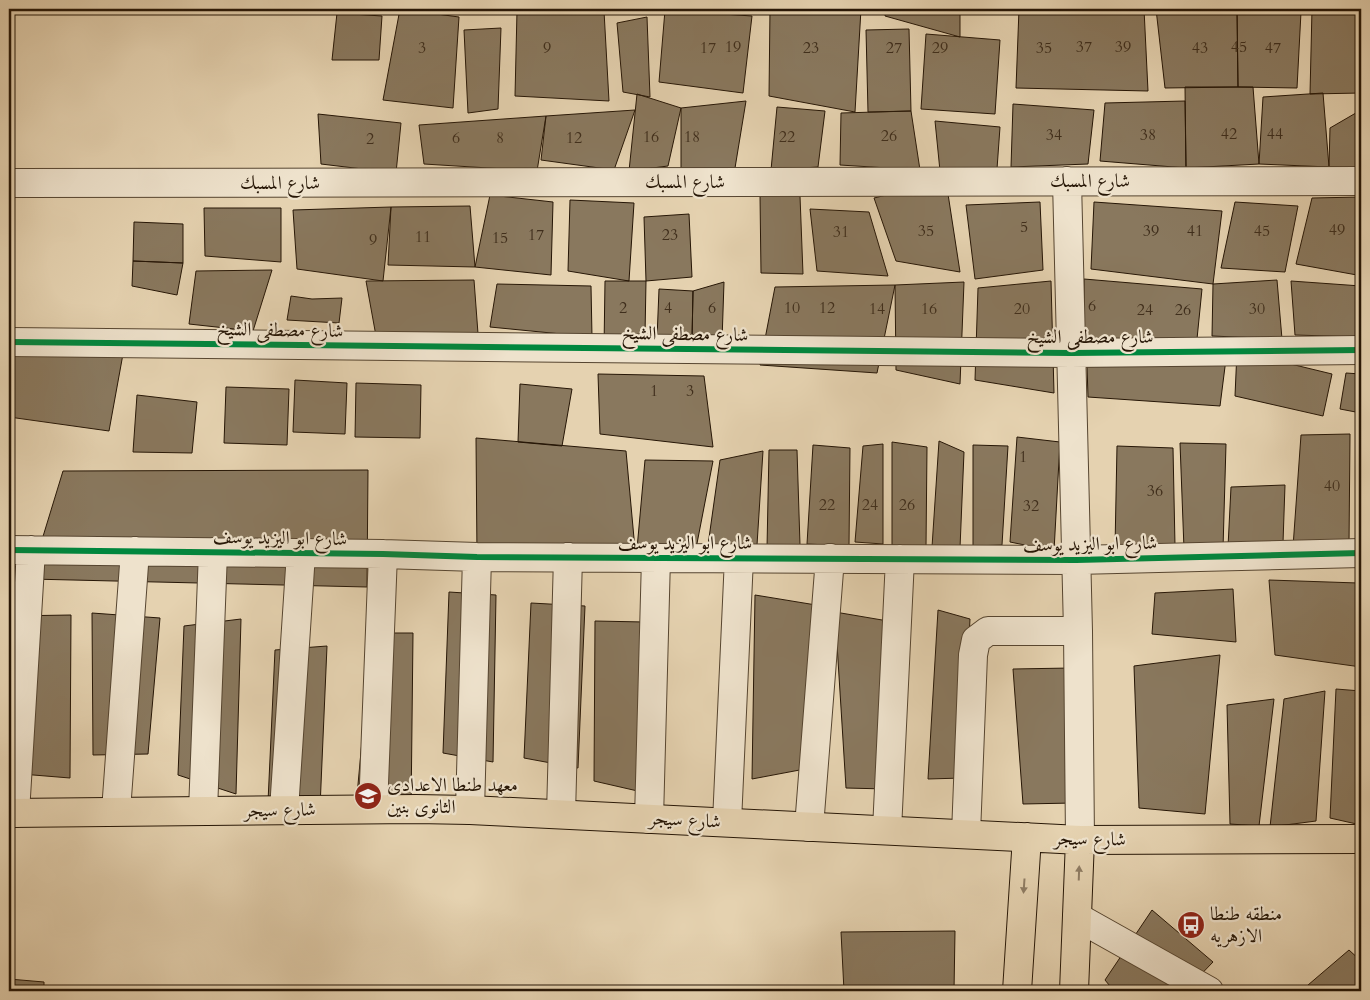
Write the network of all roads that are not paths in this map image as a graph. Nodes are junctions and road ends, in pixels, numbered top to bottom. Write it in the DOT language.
graph roads {
  1 [pos="1067,181"];
  2 [pos="1361,181"];
  3 [pos="9,183"];
  4 [pos="9,342"];
  5 [pos="1361,350"];
  6 [pos="1070,353"];
  7 [pos="20,550"];
  8 [pos="135,551"];
  9 [pos="213,552"];
  10 [pos="301,553"];
  11 [pos="1361,553"];
  12 [pos="383,554"];
  13 [pos="478,557"];
  14 [pos="568,557"];
  15 [pos="656,558"];
  16 [pos="740,558"];
  17 [pos="830,558"];
  18 [pos="900,559"];
  19 [pos="1076,560"];
  20 [pos="1078,631"];
  21 [pos="373,809"];
  22 [pos="284,810"];
  23 [pos="470,810"];
  24 [pos="116,811"];
  25 [pos="203,811"];
  26 [pos="12,813"];
  27 [pos="561,814"];
  28 [pos="649,819"];
  29 [pos="726,822"];
  30 [pos="810,827"];
  31 [pos="888,830"];
  32 [pos="966,834"];
  33 [pos="1027,837"];
  34 [pos="1361,839"];
  35 [pos="1080,840"];
  36 [pos="1077,916"];
  37 [pos="1017,991"];
  38 [pos="1074,991"];
  39 [pos="1209,991"];
  1 -- 2 [label="street, شارع المسبك"];
  1 -- 3 [label="street, شارع المسبك"];
  1 -- 6 [label="street"];
  4 -- 6 [label="street, شارع مصطفى الشيخ"];
  5 -- 6 [label="street, شارع مصطفى الشيخ"];
  6 -- 19 [label="street"];
  7 -- 8 [label="street, شارع ابو اليزيد يوسف"];
  7 -- 26 [label="street"];
  8 -- 9 [label="street, شارع ابو اليزيد يوسف"];
  8 -- 24 [label="street"];
  9 -- 10 [label="street, شارع ابو اليزيد يوسف"];
  9 -- 25 [label="street"];
  10 -- 12 [label="street, شارع ابو اليزيد يوسف"];
  10 -- 22 [label="street"];
  11 -- 19 [label="street, شارع ابو اليزيد يوسف"];
  12 -- 13 [label="street, شارع ابو اليزيد يوسف"];
  12 -- 21 [label="street"];
  13 -- 14 [label="street, شارع ابو اليزيد يوسف"];
  13 -- 23 [label="street"];
  14 -- 15 [label="street, شارع ابو اليزيد يوسف"];
  14 -- 27 [label="street"];
  15 -- 16 [label="street, شارع ابو اليزيد يوسف"];
  15 -- 28 [label="street"];
  16 -- 17 [label="street, شارع ابو اليزيد يوسف"];
  16 -- 29 [label="street"];
  17 -- 18 [label="street, شارع ابو اليزيد يوسف"];
  17 -- 30 [label="street"];
  18 -- 19 [label="street, شارع ابو اليزيد يوسف"];
  18 -- 31 [label="street"];
  19 -- 20 [label="street"];
  20 -- 32 [label="street"];
  20 -- 35 [label="street"];
  21 -- 22 [label="main road, شارع سيجر"];
  21 -- 23 [label="main road, شارع سيجر"];
  22 -- 25 [label="main road, شارع سيجر"];
  23 -- 27 [label="main road, شارع سيجر"];
  24 -- 25 [label="main road, شارع سيجر"];
  24 -- 26 [label="main road, شارع سيجر"];
  27 -- 28 [label="main road, شارع سيجر"];
  28 -- 29 [label="main road, شارع سيجر"];
  29 -- 30 [label="main road, شارع سيجر"];
  30 -- 31 [label="main road, شارع سيجر"];
  31 -- 32 [label="main road, شارع سيجر"];
  32 -- 33 [label="main road, شارع سيجر"];
  33 -- 35 [label="main road, شارع سيجر"];
  33 -- 37 [label="main road, one-way"];
  34 -- 35 [label="main road, شارع سيجر"];
  36 -- 35 [label="main road, one-way"];
  36 -- 38 [label="main road"];
  36 -- 39 [label="street"];
}
